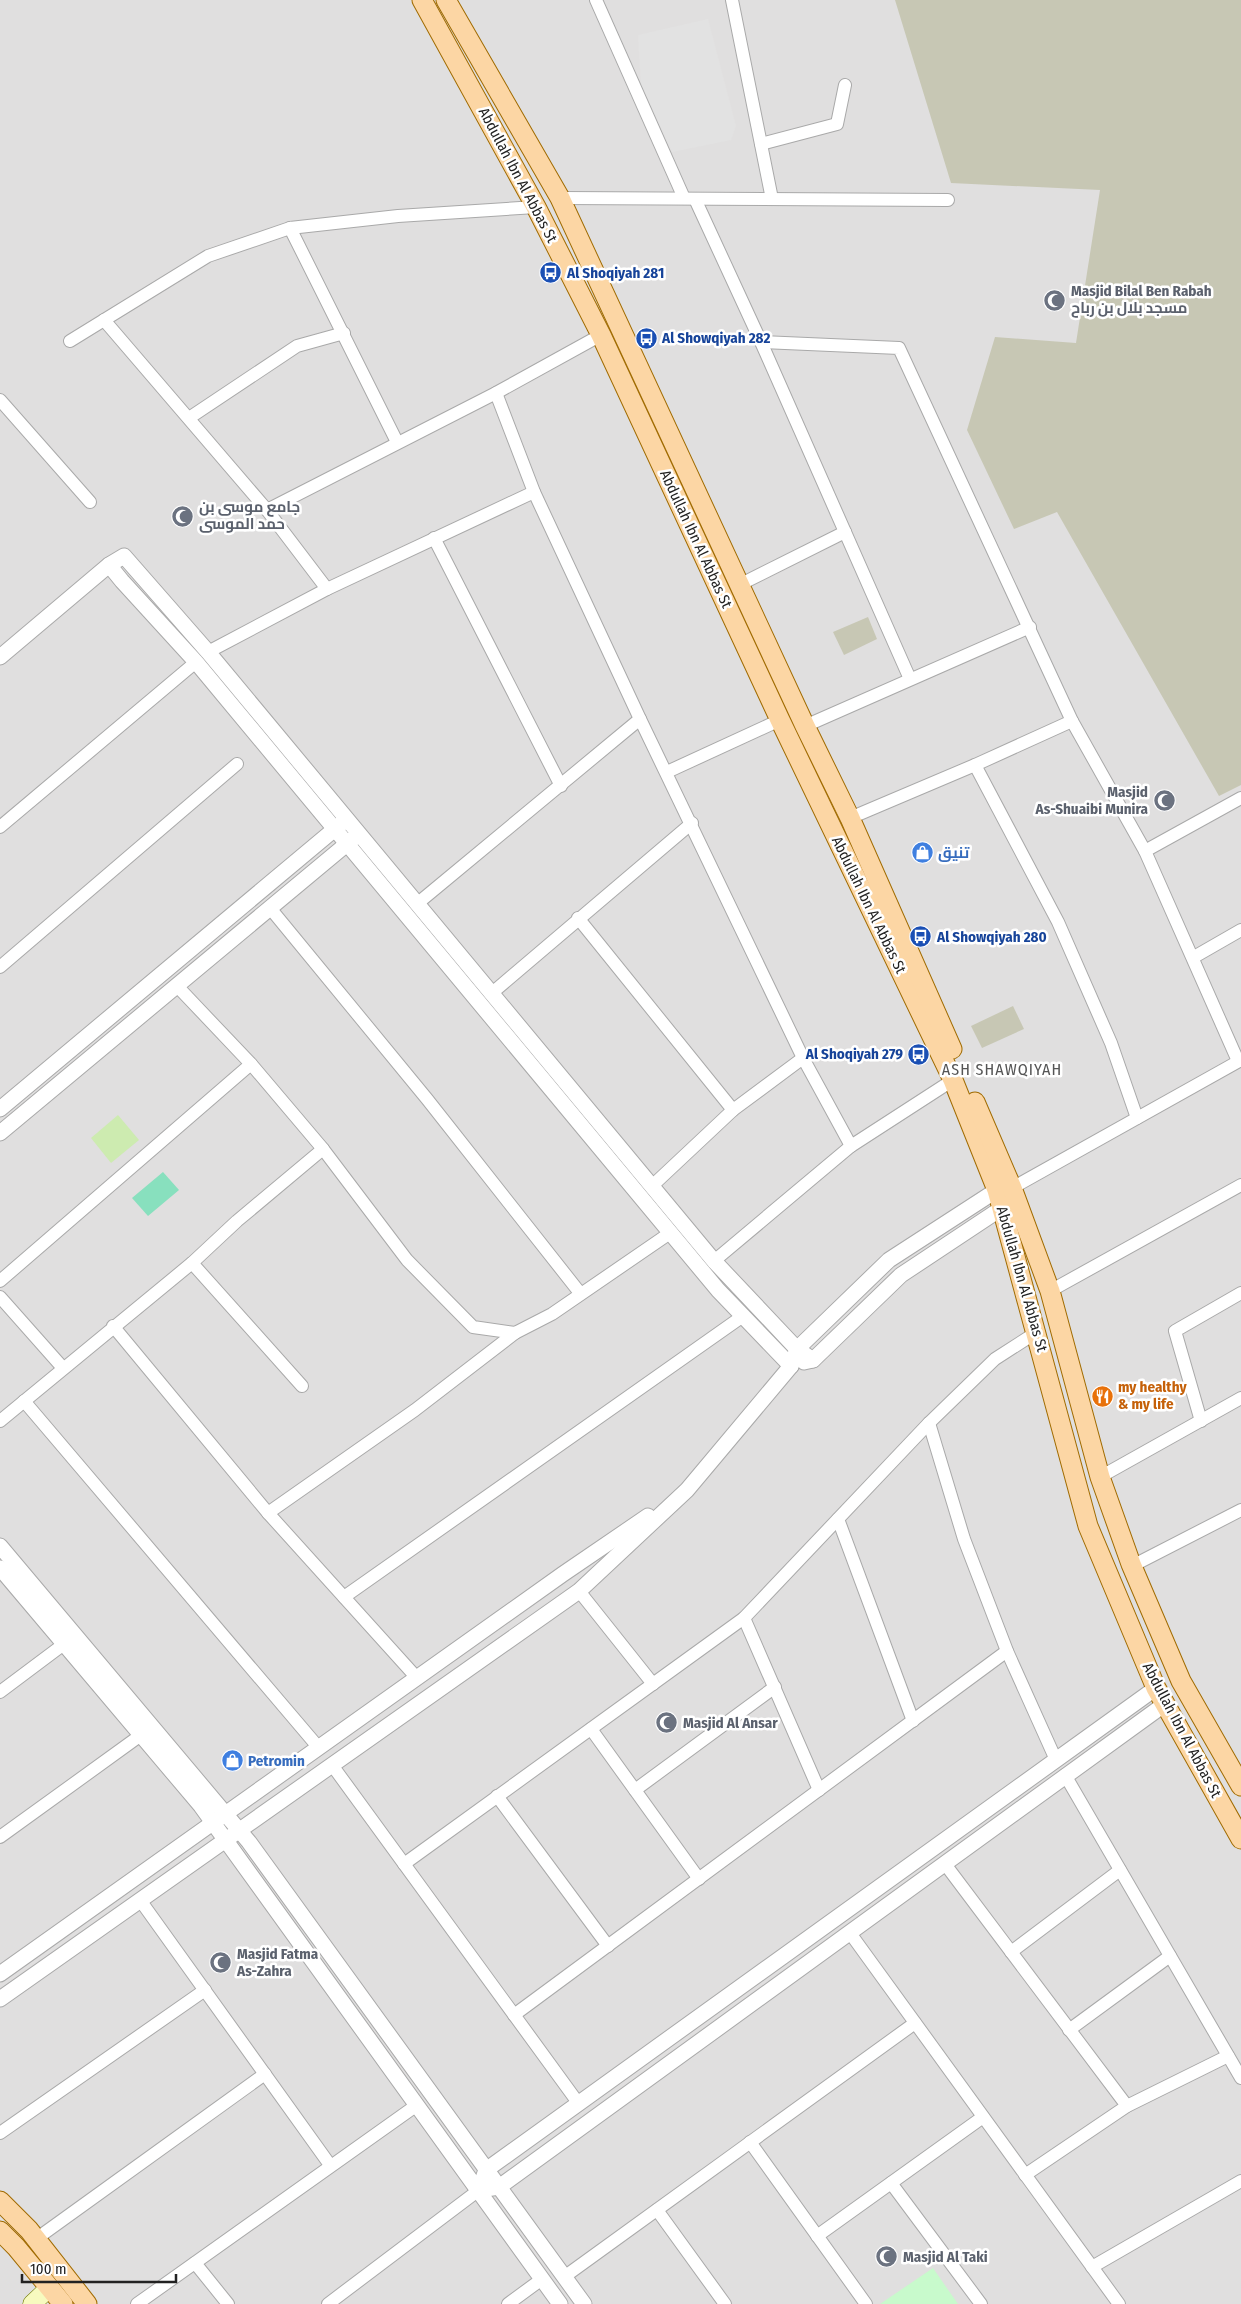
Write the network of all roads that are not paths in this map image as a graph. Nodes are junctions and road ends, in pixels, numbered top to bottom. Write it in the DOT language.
graph roads {
  1 [pos="422,0"];
  2 [pos="446,0"];
  3 [pos="596,0"];
  4 [pos="732,0"];
  5 [pos="845,86"];
  6 [pos="761,144"];
  7 [pos="560,198"];
  8 [pos="689,198"];
  9 [pos="772,199"];
  10 [pos="948,200"];
  11 [pos="536,207"];
  12 [pos="290,228"];
  13 [pos="104,320"];
  14 [pos="344,333"];
  15 [pos="601,335"];
  16 [pos="70,341"];
  17 [pos="761,342"];
  18 [pos="496,393"];
  19 [pos="0,400"];
  20 [pos="188,418"];
  21 [pos="397,442"];
  22 [pos="534,492"];
  23 [pos="90,502"];
  24 [pos="267,510"];
  25 [pos="845,532"];
  26 [pos="434,538"];
  27 [pos="110,565"];
  28 [pos="739,585"];
  29 [pos="327,589"];
  30 [pos="1030,627"];
  31 [pos="208,652"];
  32 [pos="0,657"];
  33 [pos="196,662"];
  34 [pos="910,679"];
  35 [pos="640,719"];
  36 [pos="780,720"];
  37 [pos="1072,721"];
  38 [pos="805,726"];
  39 [pos="237,764"];
  40 [pos="975,765"];
  41 [pos="666,772"];
  42 [pos="561,786"];
  43 [pos="1241,798"];
  44 [pos="347,818"];
  45 [pos="850,818"];
  46 [pos="692,823"];
  47 [pos="0,827"];
  48 [pos="335,829"];
  49 [pos="359,833"];
  50 [pos="348,844"];
  51 [pos="1145,851"];
  52 [pos="418,903"];
  53 [pos="270,908"];
  54 [pos="578,918"];
  55 [pos="1241,930"];
  56 [pos="1194,957"];
  57 [pos="0,966"];
  58 [pos="177,986"];
  59 [pos="492,993"];
  60 [pos="803,1058"];
  61 [pos="1240,1060"];
  62 [pos="251,1064"];
  63 [pos="952,1080"];
  64 [pos="0,1108"];
  65 [pos="734,1110"];
  66 [pos="1137,1118"];
  67 [pos="0,1133"];
  68 [pos="851,1146"];
  69 [pos="323,1149"];
  70 [pos="1241,1185"];
  71 [pos="652,1186"];
  72 [pos="1004,1195"];
  73 [pos="670,1233"];
  74 [pos="714,1261"];
  75 [pos="192,1263"];
  76 [pos="0,1281"];
  77 [pos="1050,1291"];
  78 [pos="580,1293"];
  79 [pos="1241,1293"];
  80 [pos="0,1297"];
  81 [pos="743,1316"];
  82 [pos="113,1326"];
  83 [pos="1037,1332"];
  84 [pos="515,1333"];
  85 [pos="797,1349"];
  86 [pos="813,1360"];
  87 [pos="791,1366"];
  88 [pos="63,1368"];
  89 [pos="302,1386"];
  90 [pos="1241,1398"];
  91 [pos="24,1402"];
  92 [pos="0,1421"];
  93 [pos="1201,1421"];
  94 [pos="929,1423"];
  95 [pos="1100,1477"];
  96 [pos="686,1490"];
  97 [pos="268,1513"];
  98 [pos="1240,1515"];
  99 [pos="838,1518"];
  100 [pos="0,1546"];
  101 [pos="1132,1566"];
  102 [pos="0,1568"];
  103 [pos="579,1591"];
  104 [pos="344,1597"];
  105 [pos="744,1618"];
  106 [pos="64,1644"];
  107 [pos="1007,1651"];
  108 [pos="417,1678"];
  109 [pos="653,1684"];
  110 [pos="775,1687"];
  111 [pos="0,1692"];
  112 [pos="1160,1696"];
  113 [pos="913,1721"];
  114 [pos="591,1729"];
  115 [pos="141,1735"];
  116 [pos="319,1748"];
  117 [pos="1056,1760"];
  118 [pos="332,1765"];
  119 [pos="1065,1775"];
  120 [pos="1241,1786"];
  121 [pos="635,1790"];
  122 [pos="819,1790"];
  123 [pos="497,1796"];
  124 [pos="219,1818"];
  125 [pos="239,1830"];
  126 [pos="0,1837"];
  127 [pos="1241,1839"];
  128 [pos="226,1840"];
  129 [pos="404,1864"];
  130 [pos="945,1864"];
  131 [pos="1120,1870"];
  132 [pos="699,1879"];
  133 [pos="140,1900"];
  134 [pos="850,1933"];
  135 [pos="608,1946"];
  136 [pos="1011,1952"];
  137 [pos="1170,1956"];
  138 [pos="0,1974"];
  139 [pos="205,1990"];
  140 [pos="0,1999"];
  141 [pos="514,2015"];
  142 [pos="915,2023"];
  143 [pos="1069,2030"];
  144 [pos="1228,2056"];
  145 [pos="265,2074"];
  146 [pos="1241,2078"];
  147 [pos="579,2104"];
  148 [pos="417,2105"];
  149 [pos="1127,2106"];
  150 [pos="983,2117"];
  151 [pos="0,2133"];
  152 [pos="750,2142"];
  153 [pos="330,2165"];
  154 [pos="486,2170"];
  155 [pos="1025,2175"];
  156 [pos="1241,2181"];
  157 [pos="890,2183"];
  158 [pos="499,2187"];
  159 [pos="479,2190"];
  160 [pos="0,2201"];
  161 [pos="657,2210"];
  162 [pos="0,2231"];
  163 [pos="817,2236"];
  164 [pos="36,2239"];
  165 [pos="195,2262"];
  166 [pos="1092,2267"];
  167 [pos="564,2277"];
  168 [pos="542,2279"];
  169 [pos="49,2288"];
  170 [pos="32,2304"];
  171 [pos="63,2304"];
  172 [pos="87,2304"];
  173 [pos="137,2304"];
  174 [pos="228,2304"];
  175 [pos="328,2304"];
  176 [pos="508,2304"];
  177 [pos="560,2304"];
  178 [pos="584,2304"];
  179 [pos="725,2304"];
  180 [pos="866,2304"];
  181 [pos="981,2304"];
  182 [pos="1119,2304"];
  1 -- 11 [label="main road, Abdullah Ibn Al Abbas St"];
  2 -- 7 [label="main road, Abdullah Ibn Al Abbas St"];
  3 -- 8 [label="street"];
  4 -- 6 [label="street"];
  5 -- 6 [label="street"];
  6 -- 9 [label="street"];
  7 -- 8 [label="street"];
  7 -- 28 [label="main road, Abdullah Ibn Al Abbas St"];
  8 -- 9 [label="street"];
  8 -- 17 [label="street"];
  9 -- 10 [label="street"];
  11 -- 12 [label="street"];
  11 -- 15 [label="main road, Abdullah Ibn Al Abbas St"];
  12 -- 13 [label="street"];
  12 -- 14 [label="street"];
  13 -- 16 [label="street"];
  13 -- 20 [label="street"];
  14 -- 20 [label="street"];
  14 -- 21 [label="street"];
  15 -- 18 [label="street"];
  15 -- 36 [label="main road, Abdullah Ibn Al Abbas St"];
  17 -- 25 [label="street"];
  17 -- 30 [label="street"];
  18 -- 21 [label="street"];
  18 -- 22 [label="street"];
  19 -- 23 [label="street"];
  20 -- 24 [label="street"];
  21 -- 24 [label="street"];
  22 -- 26 [label="street"];
  22 -- 35 [label="street"];
  24 -- 29 [label="street"];
  25 -- 28 [label="street"];
  25 -- 34 [label="street"];
  26 -- 29 [label="street"];
  26 -- 42 [label="street"];
  27 -- 31 [label="street"];
  27 -- 32 [label="street"];
  27 -- 33 [label="street"];
  28 -- 38 [label="main road, Abdullah Ibn Al Abbas St"];
  29 -- 31 [label="street"];
  30 -- 34 [label="street"];
  30 -- 37 [label="street"];
  31 -- 44 [label="street"];
  33 -- 47 [label="street"];
  33 -- 48 [label="street"];
  34 -- 38 [label="street"];
  35 -- 41 [label="street"];
  35 -- 42 [label="street"];
  36 -- 41 [label="street"];
  36 -- 63 [label="main road, Abdullah Ibn Al Abbas St"];
  37 -- 40 [label="street"];
  37 -- 51 [label="street"];
  38 -- 45 [label="main road, Abdullah Ibn Al Abbas St"];
  39 -- 57 [label="street"];
  40 -- 45 [label="street"];
  40 -- 66 [label="street"];
  41 -- 46 [label="street"];
  42 -- 52 [label="street"];
  43 -- 51 [label="street"];
  44 -- 48 [label="street"];
  44 -- 49 [label="street"];
  45 -- 72 [label="main road, Abdullah Ibn Al Abbas St"];
  46 -- 54 [label="street"];
  46 -- 60 [label="street"];
  48 -- 50 [label="street"];
  48 -- 64 [label="street"];
  49 -- 50 [label="street"];
  49 -- 52 [label="street"];
  50 -- 53 [label="street"];
  50 -- 73 [label="street"];
  51 -- 56 [label="street"];
  52 -- 59 [label="street"];
  53 -- 58 [label="street"];
  53 -- 78 [label="street"];
  54 -- 59 [label="street"];
  54 -- 65 [label="street"];
  55 -- 56 [label="street"];
  56 -- 61 [label="street"];
  58 -- 62 [label="street"];
  58 -- 67 [label="street"];
  59 -- 71 [label="street"];
  60 -- 65 [label="street"];
  60 -- 68 [label="street"];
  61 -- 66 [label="street"];
  62 -- 69 [label="street"];
  62 -- 76 [label="street"];
  63 -- 68 [label="street"];
  63 -- 72 [label="main road, Abdullah Ibn Al Abbas St"];
  65 -- 71 [label="street"];
  66 -- 72 [label="street"];
  68 -- 74 [label="street"];
  69 -- 75 [label="street"];
  69 -- 84 [label="street"];
  70 -- 77 [label="street"];
  71 -- 74 [label="street"];
  72 -- 77 [label="main road, Abdullah Ibn Al Abbas St"];
  72 -- 83 [label="main road, Abdullah Ibn Al Abbas St"];
  72 -- 85 [label="street"];
  72 -- 86 [label="street"];
  73 -- 78 [label="street"];
  73 -- 81 [label="street"];
  74 -- 85 [label="street"];
  75 -- 82 [label="street"];
  75 -- 89 [label="street"];
  77 -- 95 [label="main road, Abdullah Ibn Al Abbas St"];
  78 -- 84 [label="street"];
  79 -- 93 [label="street"];
  80 -- 88 [label="street"];
  81 -- 87 [label="street"];
  81 -- 104 [label="street"];
  82 -- 88 [label="street"];
  82 -- 97 [label="street"];
  83 -- 94 [label="street"];
  83 -- 112 [label="main road, Abdullah Ibn Al Abbas St"];
  84 -- 97 [label="street"];
  85 -- 86 [label="street"];
  85 -- 87 [label="street"];
  86 -- 87 [label="street"];
  87 -- 96 [label="street"];
  88 -- 91 [label="street"];
  90 -- 93 [label="street"];
  91 -- 92 [label="street"];
  91 -- 116 [label="street"];
  93 -- 95 [label="street"];
  94 -- 99 [label="street"];
  94 -- 107 [label="street"];
  95 -- 101 [label="main road, Abdullah Ibn Al Abbas St"];
  96 -- 103 [label="street"];
  96 -- 108 [label="street"];
  97 -- 104 [label="street"];
  98 -- 101 [label="street"];
  99 -- 105 [label="street"];
  99 -- 113 [label="street"];
  100 -- 124 [label="street"];
  101 -- 120 [label="main road, Abdullah Ibn Al Abbas St"];
  102 -- 106 [label="street"];
  103 -- 109 [label="street"];
  103 -- 118 [label="street"];
  104 -- 108 [label="street"];
  105 -- 109 [label="street"];
  105 -- 110 [label="street"];
  106 -- 111 [label="street"];
  106 -- 115 [label="street"];
  107 -- 113 [label="street"];
  107 -- 117 [label="street"];
  108 -- 116 [label="street"];
  109 -- 114 [label="street"];
  110 -- 121 [label="street"];
  110 -- 122 [label="street"];
  112 -- 117 [label="street"];
  112 -- 119 [label="street"];
  112 -- 127 [label="main road, Abdullah Ibn Al Abbas St"];
  113 -- 122 [label="street"];
  114 -- 121 [label="street"];
  114 -- 123 [label="street"];
  115 -- 124 [label="street"];
  115 -- 126 [label="street"];
  116 -- 124 [label="street"];
  117 -- 147 [label="street"];
  118 -- 125 [label="street"];
  118 -- 129 [label="street"];
  119 -- 130 [label="street"];
  119 -- 131 [label="street"];
  121 -- 132 [label="street"];
  122 -- 132 [label="street"];
  123 -- 129 [label="street"];
  123 -- 135 [label="street"];
  124 -- 125 [label="street"];
  124 -- 128 [label="street"];
  124 -- 138 [label="street"];
  125 -- 128 [label="street"];
  125 -- 154 [label="street"];
  128 -- 133 [label="street"];
  128 -- 148 [label="street"];
  129 -- 141 [label="street"];
  130 -- 134 [label="street"];
  130 -- 136 [label="street"];
  131 -- 136 [label="street"];
  131 -- 137 [label="street"];
  132 -- 135 [label="street"];
  133 -- 139 [label="street"];
  133 -- 140 [label="street"];
  134 -- 142 [label="street"];
  134 -- 158 [label="street"];
  135 -- 141 [label="street"];
  136 -- 143 [label="street"];
  137 -- 143 [label="street"];
  137 -- 144 [label="street"];
  139 -- 145 [label="street"];
  139 -- 151 [label="street"];
  141 -- 147 [label="street"];
  142 -- 150 [label="street"];
  142 -- 152 [label="street"];
  143 -- 149 [label="street"];
  144 -- 146 [label="street"];
  144 -- 149 [label="street"];
  145 -- 153 [label="street"];
  145 -- 164 [label="street"];
  147 -- 154 [label="street"];
  148 -- 153 [label="street"];
  148 -- 159 [label="street"];
  149 -- 155 [label="street"];
  150 -- 155 [label="street"];
  150 -- 157 [label="street"];
  152 -- 161 [label="street"];
  152 -- 163 [label="street"];
  153 -- 165 [label="street"];
  154 -- 158 [label="street"];
  154 -- 159 [label="street"];
  155 -- 166 [label="street"];
  156 -- 166 [label="street"];
  157 -- 163 [label="street"];
  157 -- 181 [label="street"];
  158 -- 159 [label="street"];
  158 -- 167 [label="street"];
  159 -- 168 [label="street"];
  159 -- 175 [label="street"];
  160 -- 164 [label="main road"];
  161 -- 167 [label="street"];
  161 -- 179 [label="street"];
  162 -- 169 [label="main road"];
  163 -- 180 [label="street"];
  164 -- 172 [label="main road"];
  165 -- 173 [label="street"];
  165 -- 174 [label="street"];
  166 -- 182 [label="street"];
  167 -- 178 [label="street"];
  168 -- 176 [label="street"];
  168 -- 177 [label="street"];
  169 -- 170 [label="main road"];
  169 -- 171 [label="main road"];
}
